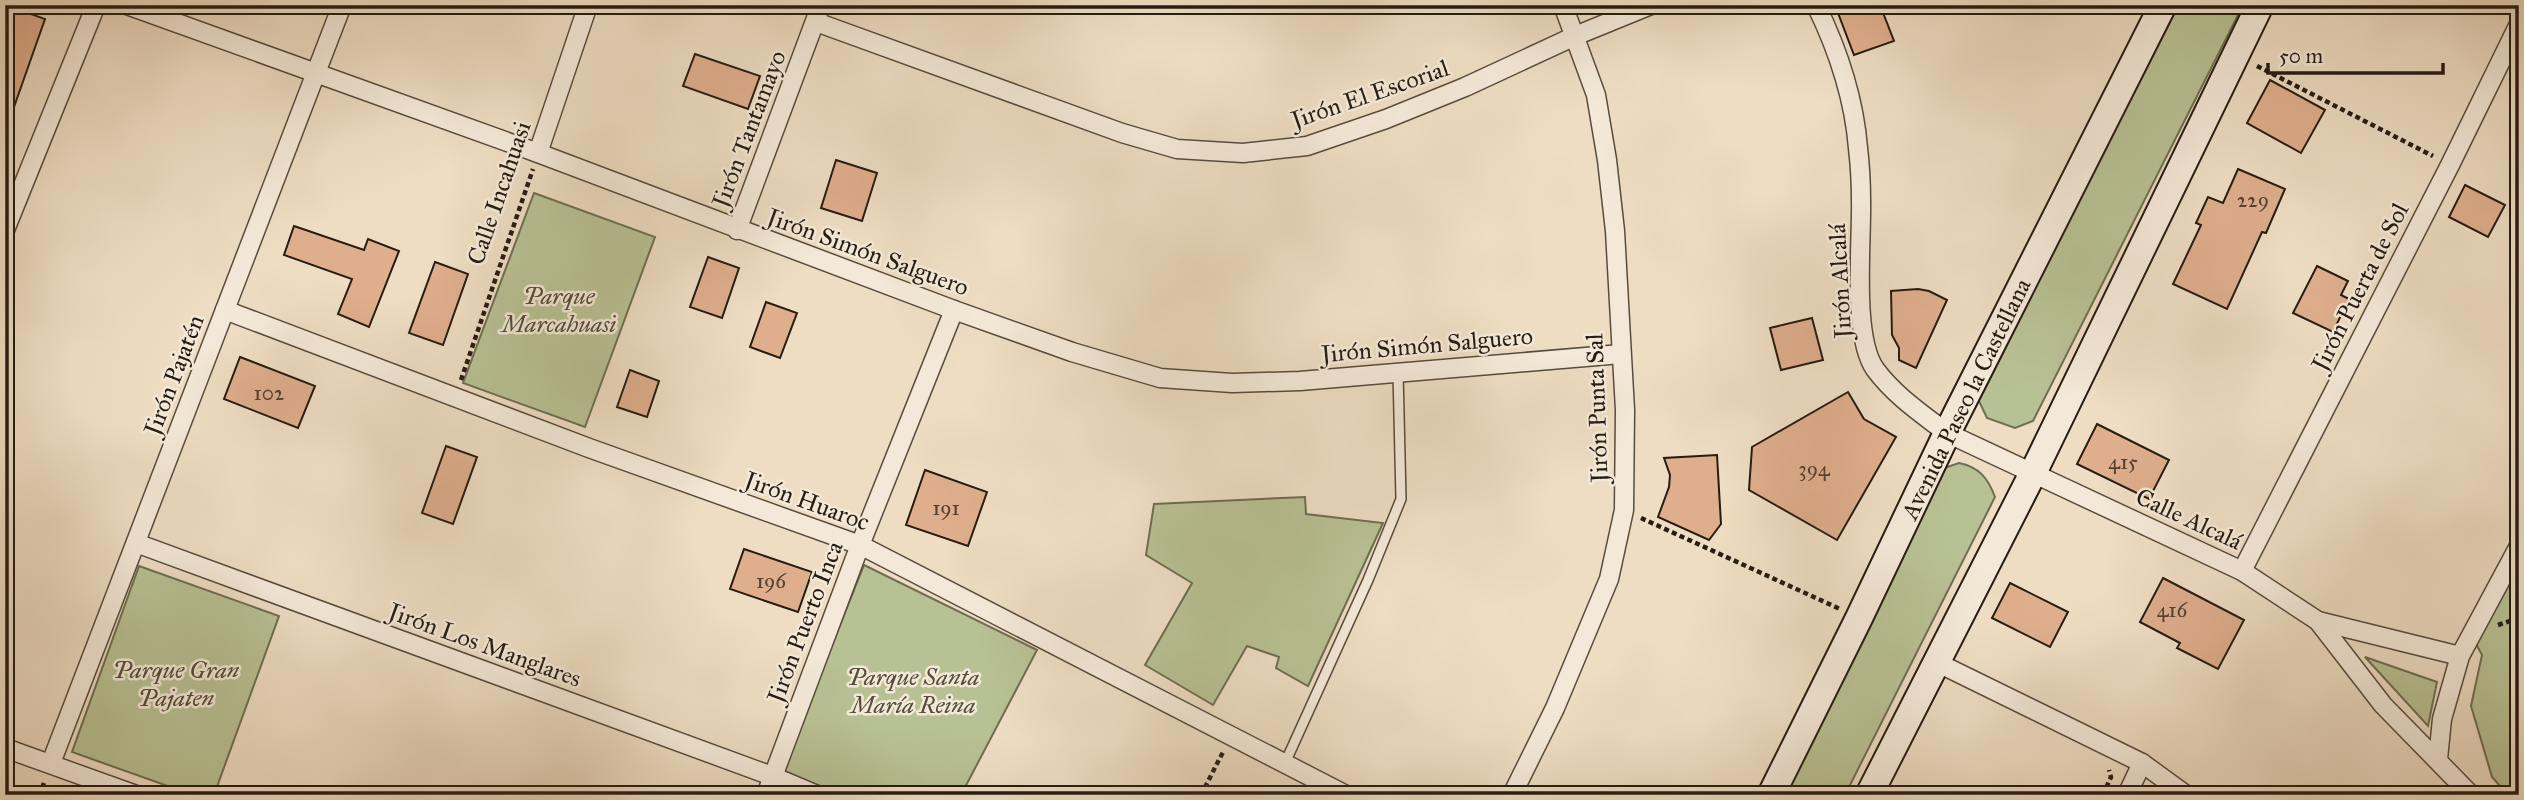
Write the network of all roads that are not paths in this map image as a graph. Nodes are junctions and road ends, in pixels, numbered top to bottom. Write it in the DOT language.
graph roads {
  1 [pos="96,5"];
  2 [pos="128,5"];
  3 [pos="342,5"];
  4 [pos="587,5"];
  5 [pos="1563,5"];
  6 [pos="1651,5"];
  7 [pos="1816,5"];
  8 [pos="2163,5"];
  9 [pos="2260,5"];
  10 [pos="818,14"];
  11 [pos="2519,23"];
  12 [pos="1576,36"];
  13 [pos="316,72"];
  14 [pos="538,153"];
  15 [pos="5,230"];
  16 [pos="737,230"];
  17 [pos="225,310"];
  18 [pos="954,310"];
  19 [pos="1621,354"];
  20 [pos="1398,372"];
  21 [pos="1947,433"];
  22 [pos="2033,473"];
  23 [pos="136,543"];
  24 [pos="860,545"];
  25 [pos="2519,546"];
  26 [pos="2242,571"];
  27 [pos="2318,621"];
  28 [pos="2459,656"];
  29 [pos="1936,662"];
  30 [pos="5,748"];
  31 [pos="2438,759"];
  32 [pos="51,763"];
  33 [pos="1285,763"];
  34 [pos="2142,763"];
  35 [pos="772,776"];
  36 [pos="136,795"];
  37 [pos="766,795"];
  38 [pos="817,795"];
  39 [pos="1346,795"];
  40 [pos="1513,795"];
  41 [pos="1771,795"];
  42 [pos="1869,795"];
  43 [pos="2127,795"];
  44 [pos="2186,795"];
  45 [pos="2471,795"];
  1 -- 15 [label="street"];
  2 -- 13 [label="street, Jirón Simón Salguero"];
  3 -- 13 [label="street, Jirón Pajatén"];
  4 -- 14 [label="street, Calle Incahuasi"];
  5 -- 12 [label="street, Jirón Punta Sal"];
  6 -- 12 [label="street, Jirón El Escorial"];
  7 -- 21 [label="street, Jirón Alcalá"];
  8 -- 21 [label="main road, Avenida Paseo la Castellana"];
  9 -- 22 [label="main road"];
  10 -- 12 [label="street, Jirón El Escorial"];
  10 -- 16 [label="street, Jirón Tantamayo"];
  11 -- 26 [label="street, Jirón Puerta de Sol"];
  12 -- 19 [label="street, Jirón Punta Sal"];
  13 -- 14 [label="street, Jirón Simón Salguero"];
  13 -- 17 [label="street, Jirón Pajatén"];
  14 -- 16 [label="street, Jirón Simón Salguero"];
  16 -- 18 [label="street, Jirón Simón Salguero"];
  17 -- 23 [label="street, Jirón Pajatén"];
  17 -- 24 [label="street, Jirón Huaroc"];
  18 -- 20 [label="street, Jirón Simón Salguero"];
  18 -- 24 [label="street, Jirón Puerto Inca"];
  19 -- 20 [label="street, Jirón Simón Salguero"];
  19 -- 40 [label="street, Jirón Punta Sal"];
  20 -- 33 [label="lane"];
  21 -- 22 [label="street, Jirón Alcalá"];
  21 -- 41 [label="main road, Avenida Paseo la Castellana"];
  22 -- 26 [label="street, Calle Alcalá"];
  22 -- 29 [label="main road"];
  23 -- 32 [label="street, Jirón Pajatén"];
  23 -- 35 [label="street, Jirón Los Manglares"];
  24 -- 33 [label="street, Jirón Huaroc"];
  24 -- 35 [label="street, Jirón Puerto Inca"];
  25 -- 28 [label="street"];
  26 -- 27 [label="street, Calle Alcalá"];
  27 -- 28 [label="street, Calle Alcalá"];
  27 -- 31 [label="street, Calle Alcalá"];
  28 -- 31 [label="street"];
  29 -- 34 [label="street"];
  29 -- 42 [label="main road"];
  30 -- 32 [label="street"];
  31 -- 45 [label="street, Calle Alcalá"];
  32 -- 36 [label="street"];
  33 -- 39 [label="street, Jirón Huaroc"];
  34 -- 43 [label="street"];
  34 -- 44 [label="street"];
  35 -- 37 [label="street, Jirón Puerto Inca"];
  35 -- 38 [label="street, Jirón Los Manglares"];
}
